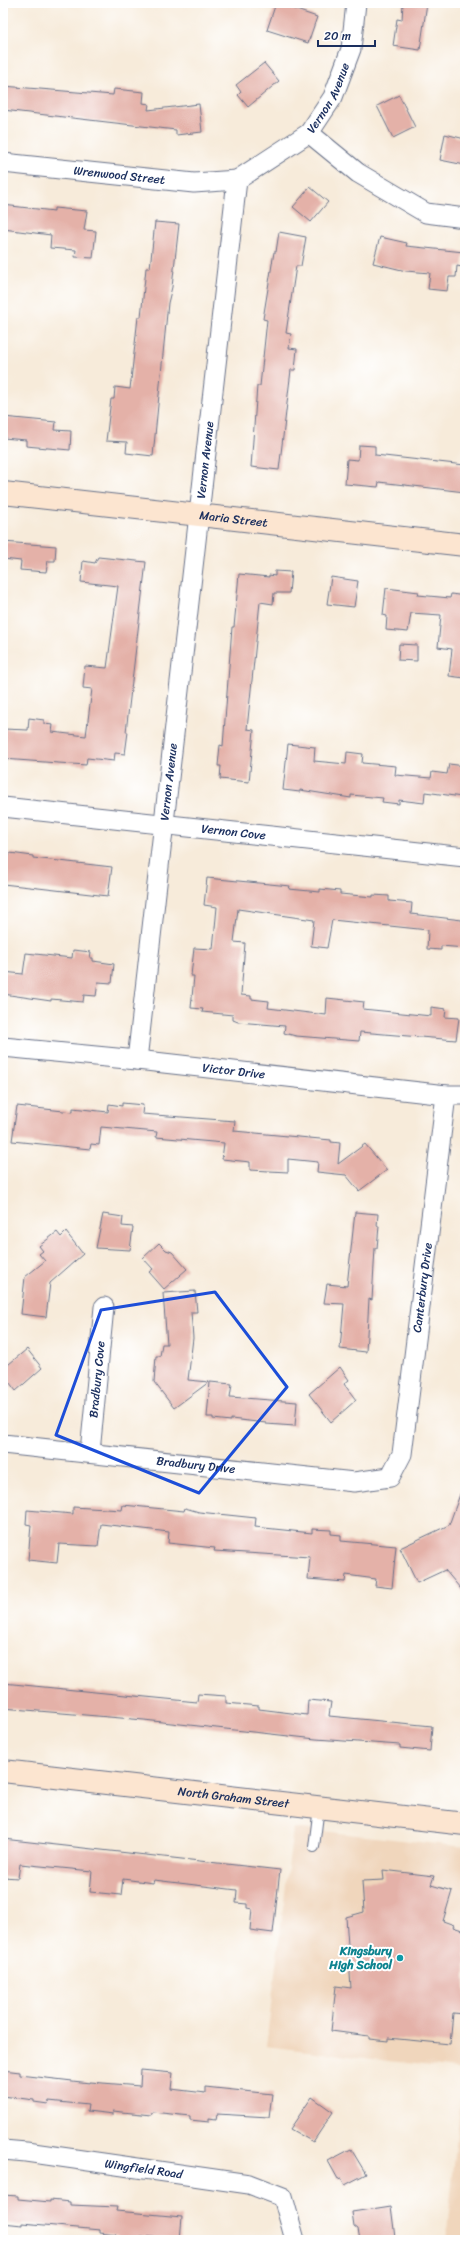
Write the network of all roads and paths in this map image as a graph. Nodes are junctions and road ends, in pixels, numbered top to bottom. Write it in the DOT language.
graph roads {
  1 [pos="356,3"];
  2 [pos="309,133"];
  3 [pos="3,162"];
  4 [pos="237,180"];
  5 [pos="465,218"];
  6 [pos="3,492"];
  7 [pos="198,513"];
  8 [pos="465,545"];
  9 [pos="3,807"];
  10 [pos="164,824"];
  11 [pos="465,857"];
  12 [pos="3,1047"];
  13 [pos="137,1060"];
  14 [pos="446,1095"];
  15 [pos="465,1095"];
  16 [pos="104,1307"];
  17 [pos="3,1444"];
  18 [pos="90,1452"];
  19 [pos="390,1477"];
  20 [pos="3,1771"];
  21 [pos="319,1807"];
  22 [pos="465,1824"];
  23 [pos="314,1847"];
  24 [pos="3,2150"];
  25 [pos="295,2240"];
  1 -- 2 [label="street, Vernon Avenue"];
  2 -- 4 [label="street, Vernon Avenue"];
  2 -- 5 [label="street"];
  3 -- 4 [label="street, Wrenwood Street"];
  4 -- 7 [label="street, Vernon Avenue"];
  6 -- 7 [label="street, Maria Street"];
  7 -- 8 [label="street, Maria Street"];
  7 -- 10 [label="street, Vernon Avenue"];
  9 -- 10 [label="street, Vernon Cove"];
  10 -- 11 [label="street, Vernon Cove"];
  10 -- 13 [label="street, Vernon Avenue"];
  12 -- 13 [label="street, Victor Drive"];
  13 -- 14 [label="street, Victor Drive"];
  14 -- 15 [label="street, Victor Drive"];
  14 -- 19 [label="street, Canterbury Drive"];
  16 -- 18 [label="street, Bradbury Cove"];
  17 -- 18 [label="street, Bradbury Drive"];
  18 -- 19 [label="street, Bradbury Drive"];
  20 -- 21 [label="street, North Graham Street"];
  21 -- 22 [label="street, North Graham Street"];
  21 -- 23 [label="lane"];
  24 -- 25 [label="street, Wingfield Road"];
}
